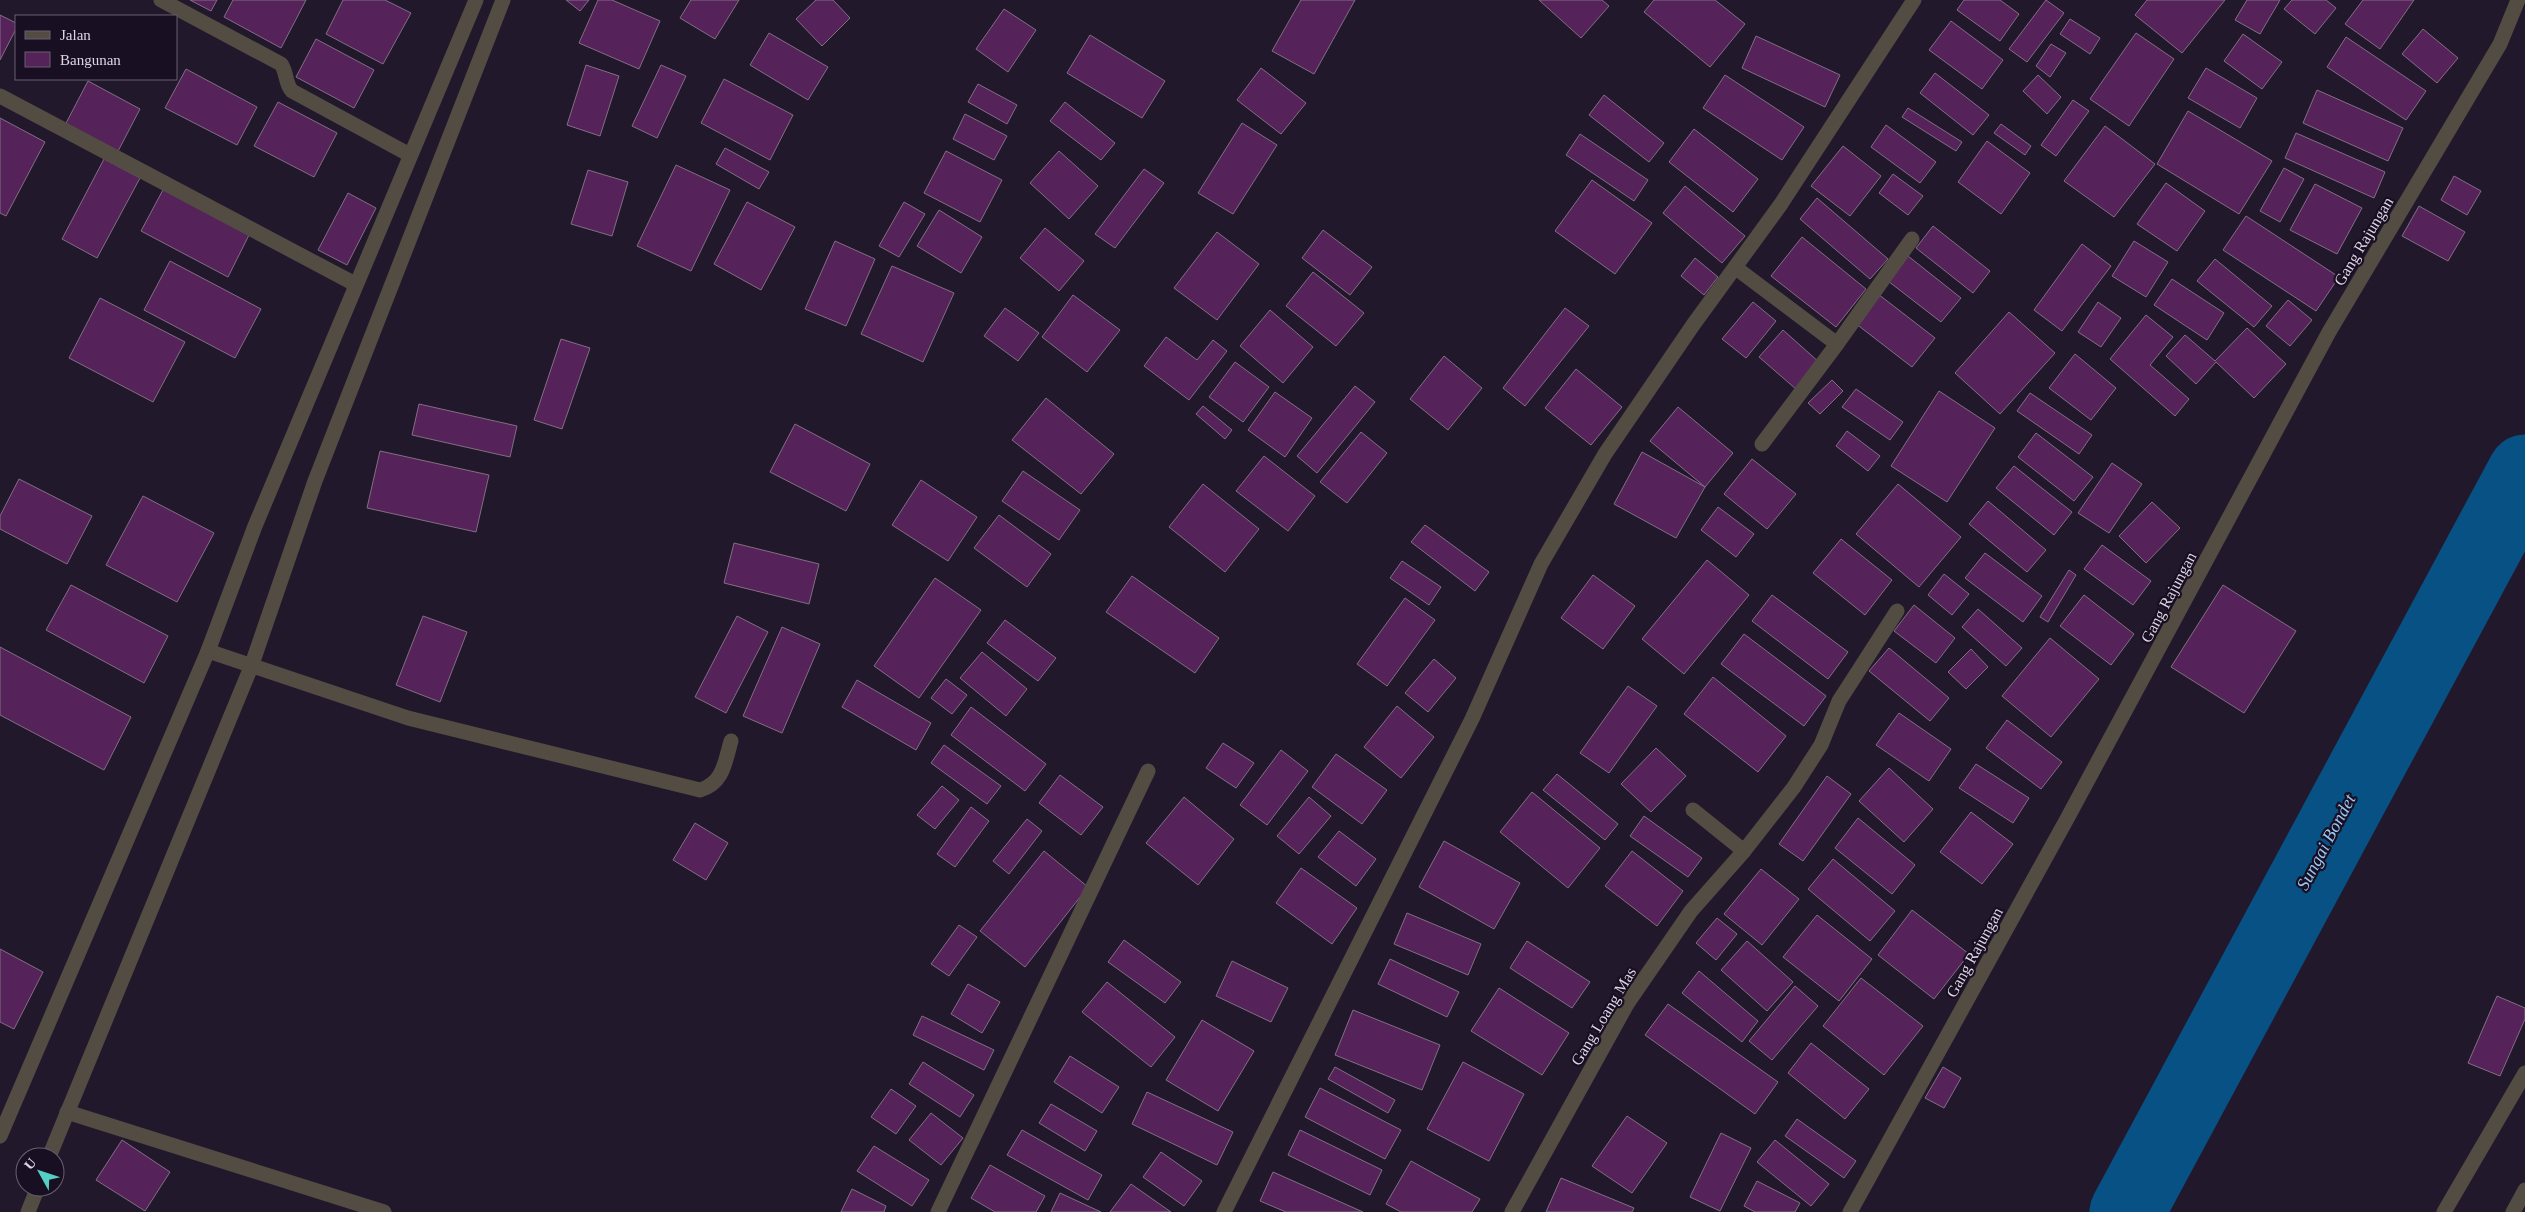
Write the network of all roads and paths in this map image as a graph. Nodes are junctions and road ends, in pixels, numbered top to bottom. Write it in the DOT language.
graph roads {
  1 [pos="161,0"];
  2 [pos="476,0"];
  3 [pos="503,0"];
  4 [pos="1914,0"];
  5 [pos="2518,0"];
  6 [pos="0,96"];
  7 [pos="410,155"];
  8 [pos="1912,239"];
  9 [pos="1736,268"];
  10 [pos="355,284"];
  11 [pos="1837,344"];
  12 [pos="1762,444"];
  13 [pos="1897,611"];
  14 [pos="215,653"];
  15 [pos="249,666"];
  16 [pos="731,741"];
  17 [pos="1148,771"];
  18 [pos="1693,810"];
  19 [pos="1744,851"];
  20 [pos="2525,1073"];
  21 [pos="67,1112"];
  22 [pos="0,1136"];
  23 [pos="54,1147"];
  24 [pos="2525,1190"];
  25 [pos="34,1197"];
  26 [pos="28,1212"];
  27 [pos="384,1212"];
  28 [pos="938,1212"];
  29 [pos="1224,1212"];
  30 [pos="1512,1212"];
  31 [pos="1850,1212"];
  32 [pos="2444,1212"];
  33 [pos="2513,1212"];
  1 -- 7 [label="street"];
  2 -- 7 [label="street"];
  3 -- 15 [label="street"];
  4 -- 9 [label="street"];
  5 -- 31 [label="street, Gang Rajungan"];
  6 -- 10 [label="street"];
  7 -- 10 [label="street"];
  8 -- 11 [label="street"];
  9 -- 11 [label="street"];
  9 -- 29 [label="street"];
  10 -- 14 [label="street"];
  11 -- 12 [label="street"];
  13 -- 19 [label="street, Gang Loang Mas"];
  14 -- 15 [label="street"];
  14 -- 22 [label="street"];
  15 -- 16 [label="street"];
  15 -- 21 [label="street"];
  17 -- 28 [label="street"];
  18 -- 19 [label="street"];
  19 -- 30 [label="street, Gang Loang Mas"];
  20 -- 32 [label="street"];
  21 -- 23 [label="street"];
  21 -- 27 [label="street"];
  24 -- 33 [label="street"];
  25 -- 26 [label="street"];
}
